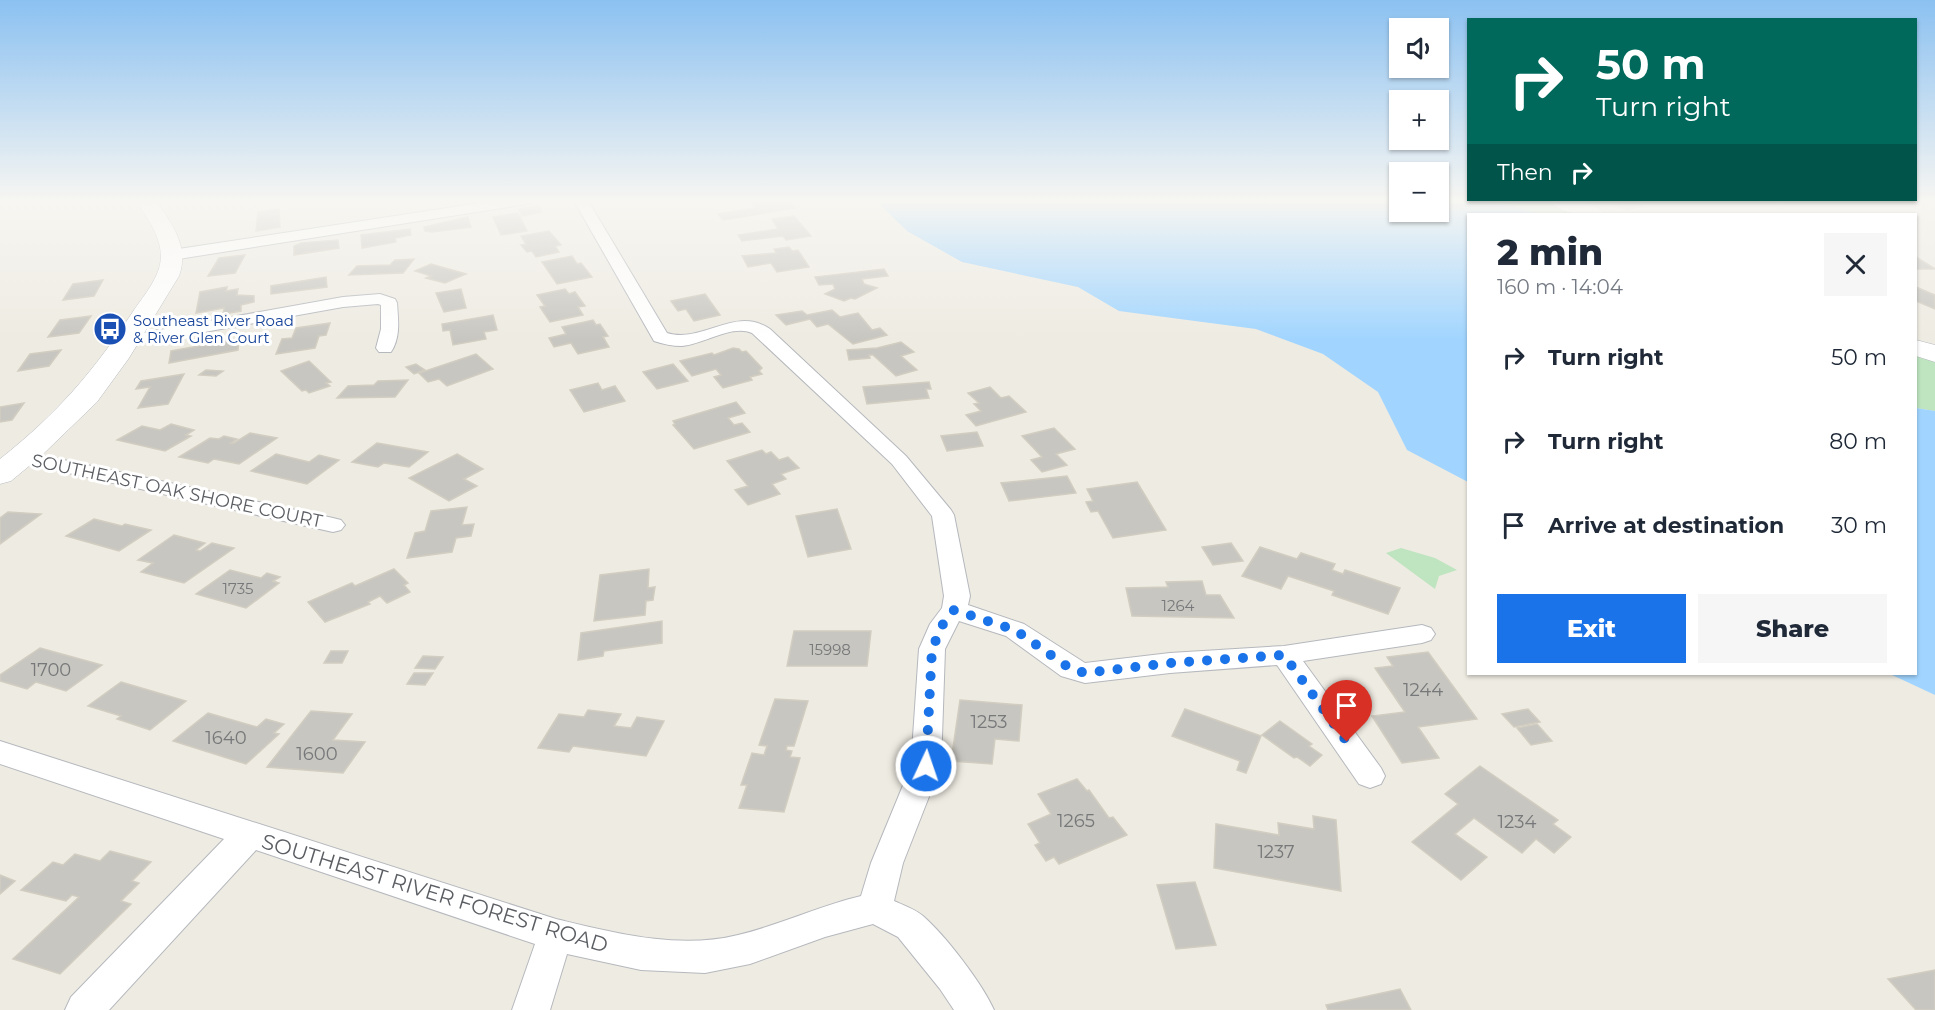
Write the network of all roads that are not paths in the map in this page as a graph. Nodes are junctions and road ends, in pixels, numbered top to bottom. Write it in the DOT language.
graph roads {
  1 [pos="169,246"];
  2 [pos="229,246"];
  3 [pos="607,246"];
  4 [pos="172,255"];
  5 [pos="126,341"];
  6 [pos="385,348"];
  7 [pos="1917,348"];
  8 [pos="1935,354"];
  9 [pos="22,457"];
  10 [pos="0,474"];
  11 [pos="333,525"];
  12 [pos="954,610"];
  13 [pos="1422,634"];
  14 [pos="1284,655"];
  15 [pos="0,752"];
  16 [pos="1370,776"];
  17 [pos="249,835"];
  18 [pos="875,908"];
  19 [pos="556,935"];
  20 [pos="84,1010"];
  21 [pos="531,1010"];
  22 [pos="975,1010"];
  1 -- 4 [label="street"];
  2 -- 4 [label="street"];
  3 -- 12 [label="street"];
  4 -- 5 [label="street"];
  5 -- 6 [label="street"];
  5 -- 9 [label="street"];
  7 -- 8 [label="street"];
  9 -- 10 [label="street"];
  9 -- 11 [label="street, SOUTHEAST OAK SHORE COURT"];
  12 -- 14 [label="street"];
  12 -- 18 [label="street"];
  13 -- 14 [label="street"];
  14 -- 16 [label="street"];
  15 -- 17 [label="street, SOUTHEAST RIVER FOREST ROAD"];
  17 -- 19 [label="street, SOUTHEAST RIVER FOREST ROAD"];
  17 -- 20 [label="street"];
  18 -- 19 [label="street, SOUTHEAST RIVER FOREST ROAD"];
  18 -- 22 [label="street"];
  19 -- 21 [label="street"];
}
